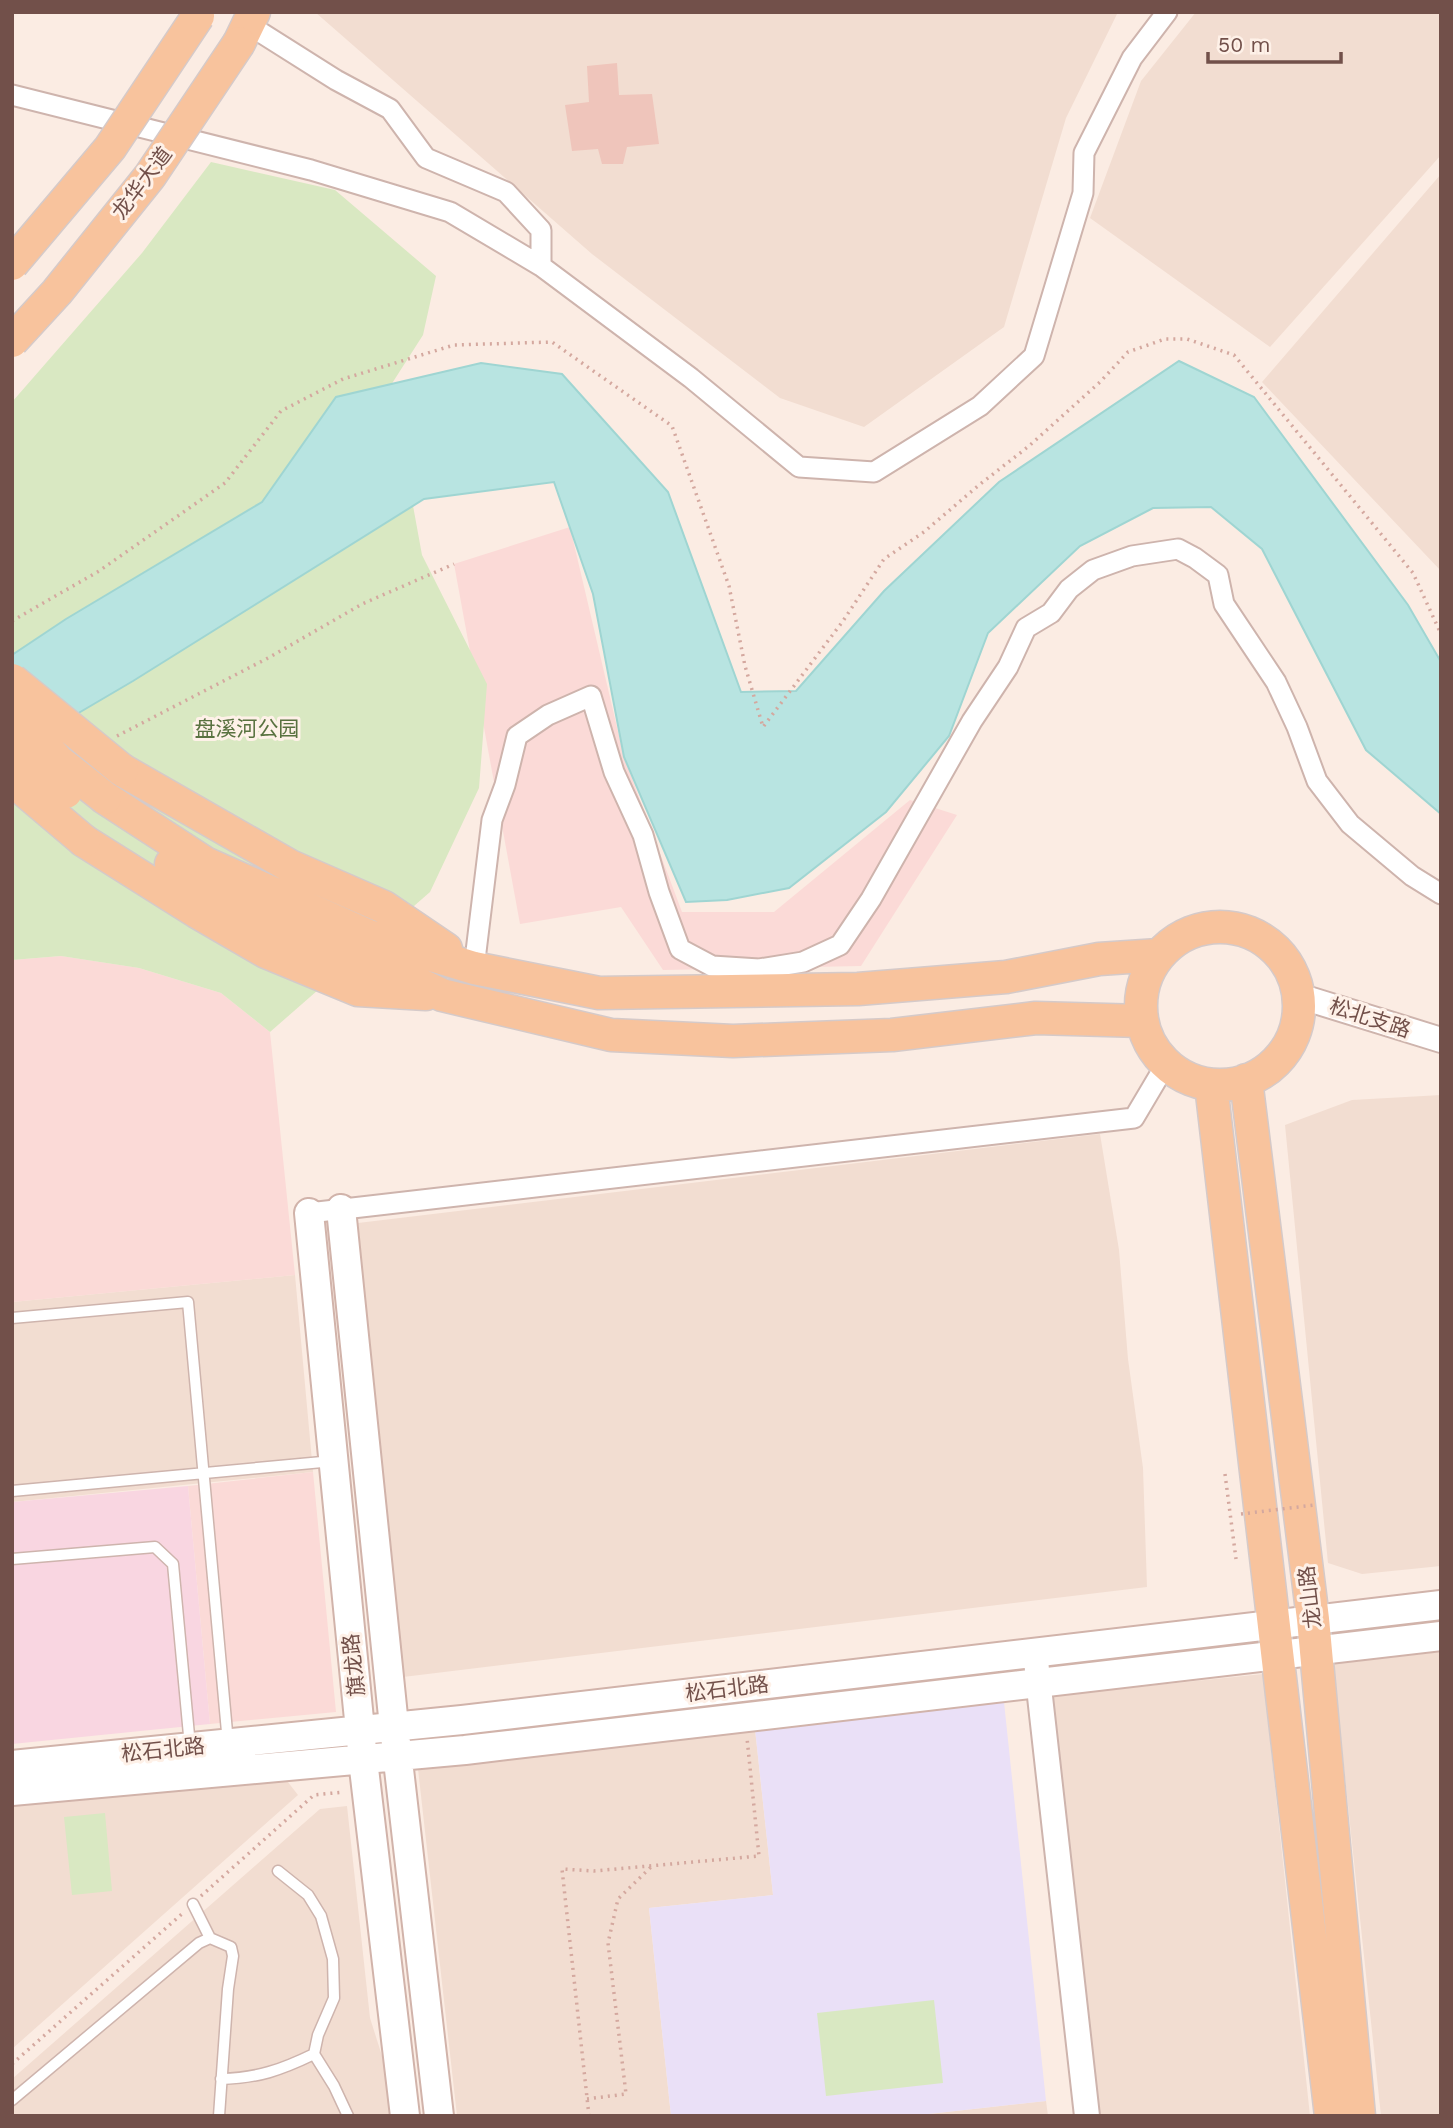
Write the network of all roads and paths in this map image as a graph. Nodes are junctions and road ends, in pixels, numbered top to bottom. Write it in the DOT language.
graph roads {
  1 [pos="1167,12"];
  2 [pos="200,14"];
  3 [pos="247,27"];
  4 [pos="12,95"];
  5 [pos="12,264"];
  6 [pos="541,266"];
  7 [pos="12,341"];
  8 [pos="454,564"];
  9 [pos="12,621"];
  10 [pos="1441,634"];
  11 [pos="12,680"];
  12 [pos="12,710"];
  13 [pos="111,738"];
  14 [pos="12,744"];
  15 [pos="12,780"];
  16 [pos="95,818"];
  17 [pos="1441,894"];
  18 [pos="1159,955"];
  19 [pos="474,968"];
  20 [pos="1299,996"];
  21 [pos="1142,1020"];
  22 [pos="1441,1040"];
  23 [pos="1166,1064"];
  24 [pos="1246,1080"];
  25 [pos="1211,1085"];
  26 [pos="341,1209"];
  27 [pos="309,1213"];
  28 [pos="12,1318"];
  29 [pos="333,1461"];
  30 [pos="204,1473"];
  31 [pos="1225,1474"];
  32 [pos="12,1491"];
  33 [pos="1314,1505"];
  34 [pos="1241,1514"];
  35 [pos="12,1559"];
  36 [pos="1236,1559"];
  37 [pos="1441,1605"];
  38 [pos="1314,1635"];
  39 [pos="1441,1636"];
  40 [pos="1276,1639"];
  41 [pos="1035,1652"];
  42 [pos="1038,1682"];
  43 [pos="744,1717"];
  44 [pos="394,1726"];
  45 [pos="360,1730"];
  46 [pos="229,1743"];
  47 [pos="190,1747"];
  48 [pos="398,1756"];
  49 [pos="363,1760"];
  50 [pos="12,1765"];
  51 [pos="12,1791"];
  52 [pos="652,1866"];
  53 [pos="278,1871"];
  54 [pos="193,1904"];
  55 [pos="210,1938"];
  56 [pos="314,2054"];
  57 [pos="221,2079"];
  58 [pos="587,2099"];
  59 [pos="12,2100"];
  60 [pos="219,2116"];
  61 [pos="348,2116"];
  62 [pos="405,2116"];
  63 [pos="439,2116"];
  64 [pos="589,2116"];
  65 [pos="1087,2116"];
  66 [pos="1331,2116"];
  67 [pos="1359,2116"];
  1 -- 6 [label="street"];
  2 -- 5 [label="main road, bridge"];
  3 -- 6 [label="street"];
  3 -- 7 [label="main road, 龙华大道, bridge"];
  4 -- 6 [label="street"];
  8 -- 13 [label="path"];
  9 -- 10 [label="path"];
  11 -- 19 [label="main road, bridge"];
  12 -- 16 [label="main road, bridge"];
  14 -- 16 [label="main road, bridge"];
  15 -- 16 [label="main road, bridge"];
  16 -- 19 [label="main road"];
  16 -- 21 [label="main road"];
  17 -- 19 [label="street"];
  18 -- 19 [label="main road"];
  18 -- 20 [label="main road"];
  18 -- 21 [label="main road"];
  20 -- 22 [label="street, 松北支路"];
  20 -- 24 [label="main road"];
  21 -- 23 [label="main road"];
  23 -- 25 [label="main road"];
  23 -- 26 [label="street"];
  24 -- 25 [label="main road"];
  24 -- 38 [label="main road, 龙山路"];
  25 -- 40 [label="main road, 龙山路"];
  26 -- 27 [label="street"];
  26 -- 44 [label="main road"];
  27 -- 29 [label="main road, 旗龙路"];
  28 -- 30 [label="lane"];
  29 -- 30 [label="lane"];
  29 -- 45 [label="main road, 旗龙路"];
  30 -- 32 [label="lane"];
  30 -- 46 [label="lane"];
  31 -- 36 [label="path"];
  33 -- 34 [label="path, bridge"];
  35 -- 47 [label="lane"];
  37 -- 38 [label="main road, 松石北路"];
  38 -- 39 [label="main road, 松石北路"];
  38 -- 40 [label="main road, 松石北路"];
  38 -- 67 [label="main road, 龙山路"];
  40 -- 41 [label="main road, 松石北路"];
  40 -- 42 [label="main road, 松石北路"];
  40 -- 66 [label="main road, 龙山路"];
  41 -- 42 [label="street"];
  41 -- 44 [label="main road, 松石北路"];
  42 -- 43 [label="main road, 松石北路"];
  42 -- 65 [label="street"];
  43 -- 48 [label="main road, 松石北路"];
  43 -- 52 [label="path"];
  44 -- 45 [label="main road, 松石北路"];
  44 -- 48 [label="main road"];
  45 -- 46 [label="main road, 松石北路"];
  45 -- 49 [label="main road, 旗龙路"];
  46 -- 47 [label="main road, 松石北路"];
  47 -- 50 [label="main road, 松石北路"];
  48 -- 49 [label="main road, 松石北路"];
  48 -- 63 [label="main road"];
  49 -- 51 [label="main road, 松石北路"];
  49 -- 62 [label="main road, 旗龙路"];
  52 -- 58 [label="path"];
  52 -- 58 [label="path"];
  53 -- 56 [label="lane"];
  54 -- 55 [label="lane"];
  55 -- 57 [label="lane"];
  55 -- 59 [label="lane"];
  56 -- 57 [label="lane"];
  56 -- 61 [label="lane"];
  57 -- 60 [label="lane"];
  58 -- 64 [label="path"];
}
